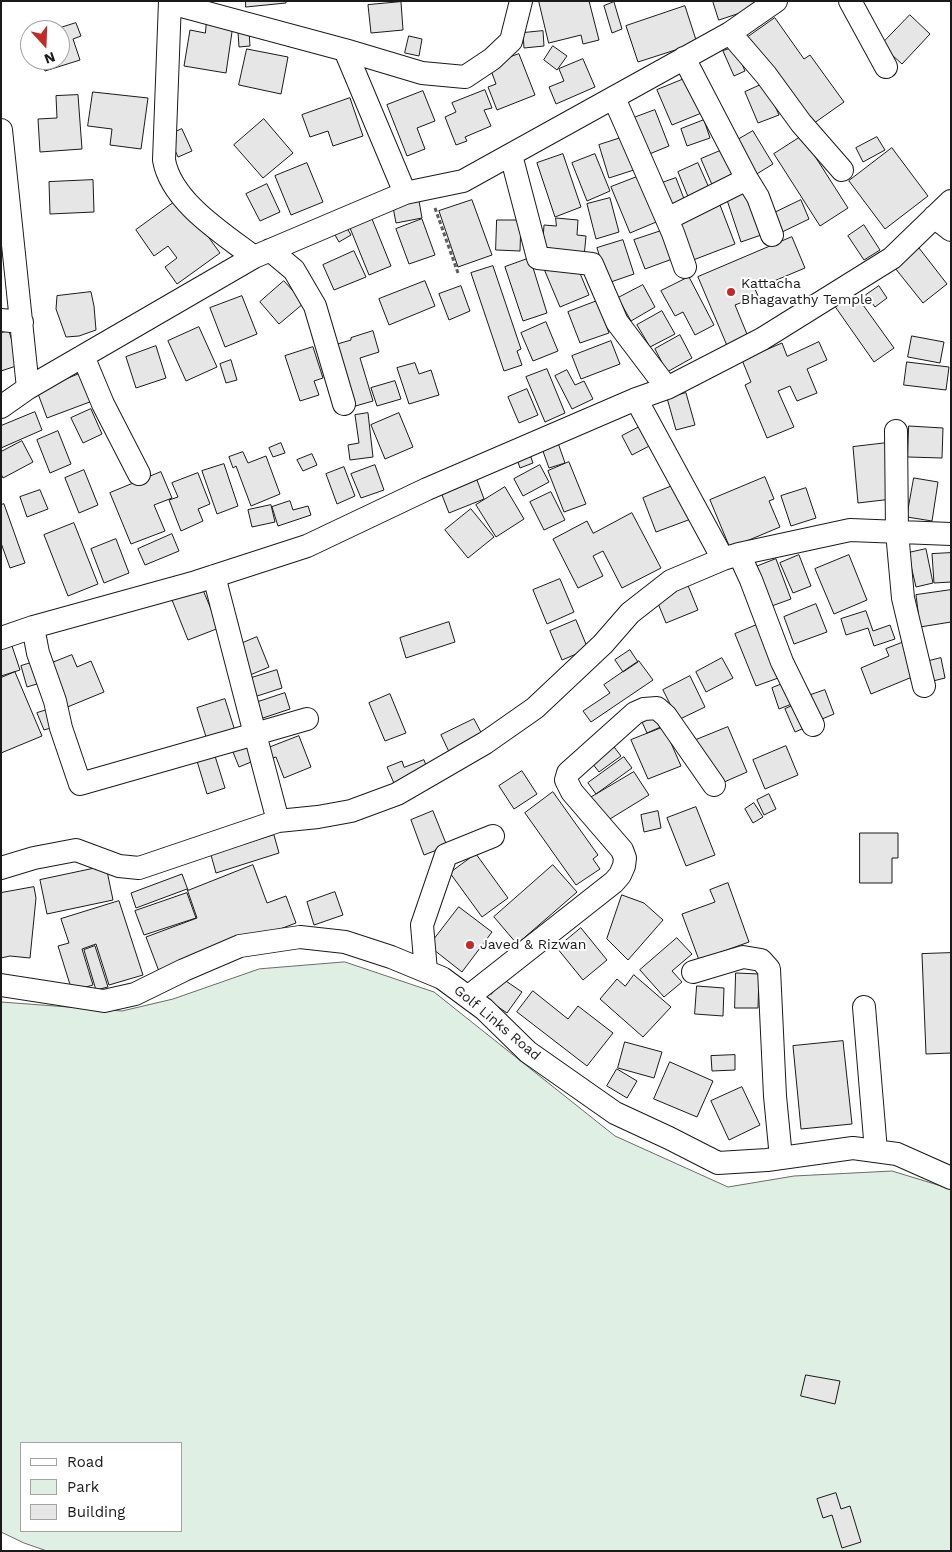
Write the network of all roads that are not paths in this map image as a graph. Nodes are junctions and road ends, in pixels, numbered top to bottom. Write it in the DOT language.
graph roads {
  1 [pos="521,1"];
  2 [pos="776,1"];
  3 [pos="850,1"];
  4 [pos="170,2"];
  5 [pos="730,33"];
  6 [pos="345,50"];
  7 [pos="684,58"];
  8 [pos="886,66"];
  9 [pos="614,98"];
  10 [pos="1,130"];
  11 [pos="511,155"];
  12 [pos="842,170"];
  13 [pos="747,178"];
  14 [pos="405,193"];
  15 [pos="951,201"];
  16 [pos="667,219"];
  17 [pos="942,223"];
  18 [pos="7,233"];
  19 [pos="772,235"];
  20 [pos="262,253"];
  21 [pos="685,267"];
  22 [pos="12,321"];
  23 [pos="83,356"];
  24 [pos="28,388"];
  25 [pos="667,388"];
  26 [pos="636,399"];
  27 [pos="344,404"];
  28 [pos="1,407"];
  29 [pos="896,430"];
  30 [pos="139,474"];
  31 [pos="897,532"];
  32 [pos="951,534"];
  33 [pos="731,556"];
  34 [pos="214,576"];
  35 [pos="33,627"];
  36 [pos="1,638"];
  37 [pos="924,686"];
  38 [pos="307,719"];
  39 [pos="813,726"];
  40 [pos="255,734"];
  41 [pos="714,785"];
  42 [pos="278,821"];
  43 [pos="493,836"];
  44 [pos="1,868"];
  45 [pos="426,971"];
  46 [pos="693,972"];
  47 [pos="1,985"];
  48 [pos="468,997"];
  49 [pos="864,1008"];
  50 [pos="876,1151"];
  51 [pos="781,1158"];
  52 [pos="951,1178"];
  1 -- 6 [label="street"];
  2 -- 5 [label="street"];
  3 -- 8 [label="street"];
  4 -- 6 [label="street"];
  4 -- 20 [label="street"];
  5 -- 7 [label="street"];
  5 -- 12 [label="street"];
  6 -- 14 [label="street"];
  7 -- 9 [label="street"];
  7 -- 13 [label="street"];
  9 -- 11 [label="street"];
  9 -- 16 [label="street"];
  10 -- 18 [label="street"];
  11 -- 14 [label="street"];
  11 -- 25 [label="street"];
  13 -- 16 [label="street"];
  13 -- 19 [label="street"];
  14 -- 20 [label="street"];
  15 -- 17 [label="street"];
  16 -- 21 [label="street"];
  17 -- 25 [label="street"];
  18 -- 22 [label="street"];
  20 -- 23 [label="street"];
  20 -- 27 [label="street"];
  22 -- 24 [label="street"];
  23 -- 24 [label="street"];
  23 -- 30 [label="street"];
  24 -- 28 [label="street"];
  25 -- 26 [label="street"];
  26 -- 33 [label="street"];
  26 -- 34 [label="street"];
  29 -- 31 [label="street"];
  31 -- 32 [label="street"];
  31 -- 33 [label="street"];
  31 -- 37 [label="street"];
  33 -- 39 [label="street"];
  33 -- 42 [label="street"];
  34 -- 35 [label="street"];
  34 -- 40 [label="street"];
  35 -- 36 [label="street"];
  35 -- 40 [label="street"];
  38 -- 40 [label="street"];
  40 -- 42 [label="street"];
  41 -- 48 [label="street"];
  42 -- 44 [label="street"];
  43 -- 45 [label="street"];
  45 -- 47 [label="street, Golf Links Road"];
  45 -- 48 [label="street, Golf Links Road"];
  46 -- 51 [label="street"];
  48 -- 51 [label="street, Golf Links Road"];
  49 -- 50 [label="street"];
  50 -- 51 [label="street, Golf Links Road"];
  50 -- 52 [label="street, Golf Links Road"];
}
